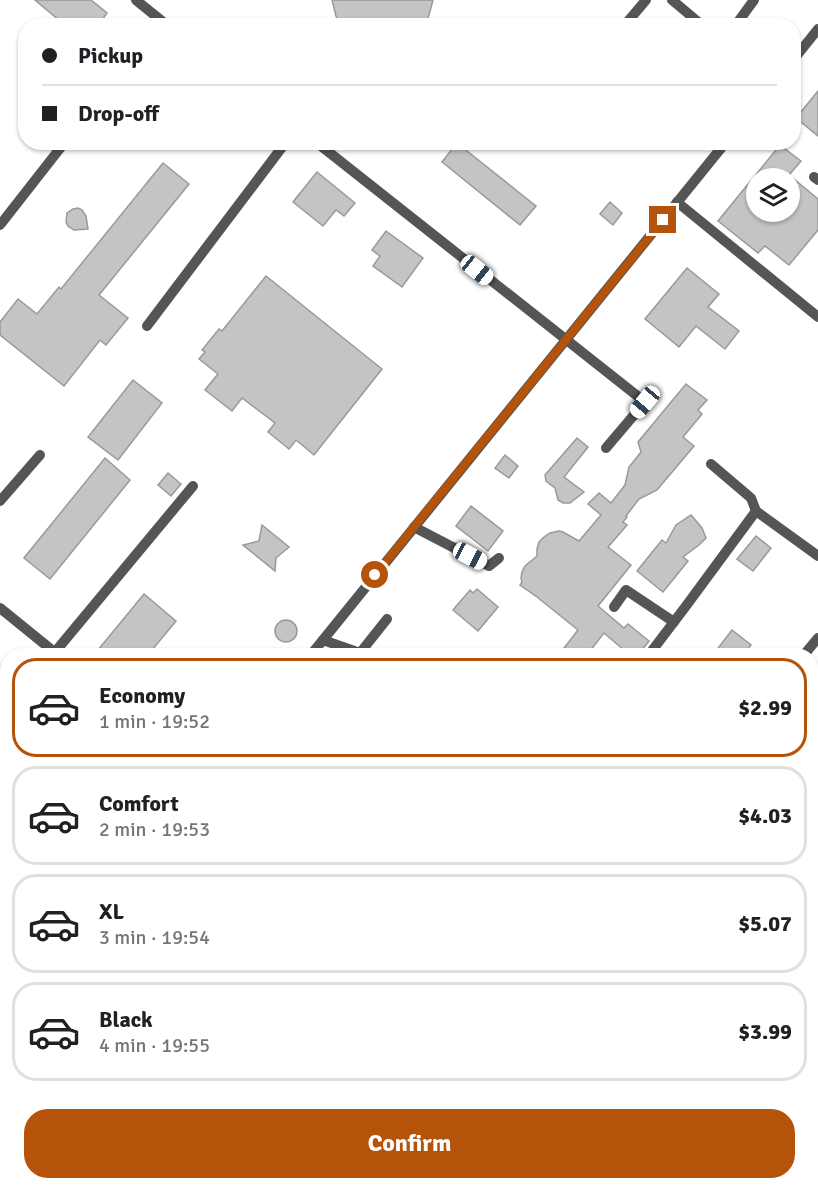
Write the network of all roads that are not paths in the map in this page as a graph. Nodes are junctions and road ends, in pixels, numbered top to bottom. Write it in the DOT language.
graph roads {
  1 [pos="136,0"];
  2 [pos="646,0"];
  3 [pos="672,0"];
  4 [pos="754,0"];
  5 [pos="156,18"];
  6 [pos="631,18"];
  7 [pos="694,18"];
  8 [pos="741,18"];
  9 [pos="818,29"];
  10 [pos="801,51"];
  11 [pos="59,150"];
  12 [pos="280,150"];
  13 [pos="326,150"];
  14 [pos="719,150"];
  15 [pos="677,202"];
  16 [pos="0,225"];
  17 [pos="818,317"];
  18 [pos="147,326"];
  19 [pos="566,340"];
  20 [pos="606,448"];
  21 [pos="40,454"];
  22 [pos="711,464"];
  23 [pos="193,486"];
  24 [pos="0,501"];
  25 [pos="756,511"];
  26 [pos="414,527"];
  27 [pos="818,556"];
  28 [pos="499,558"];
  29 [pos="0,608"];
  30 [pos="614,608"];
  31 [pos="387,619"];
  32 [pos="674,622"];
  33 [pos="323,640"];
  34 [pos="50,648"];
  35 [pos="62,648"];
  36 [pos="316,648"];
  37 [pos="346,648"];
  38 [pos="364,648"];
  39 [pos="654,648"];
  1 -- 5 [label="lane"];
  2 -- 6 [label="lane"];
  3 -- 7 [label="lane"];
  4 -- 8 [label="lane"];
  9 -- 10 [label="lane"];
  11 -- 16 [label="lane"];
  12 -- 18 [label="lane"];
  13 -- 19 [label="lane"];
  14 -- 15 [label="lane"];
  15 -- 17 [label="lane"];
  15 -- 19 [label="lane"];
  19 -- 20 [label="lane"];
  19 -- 26 [label="lane"];
  21 -- 24 [label="lane"];
  22 -- 25 [label="lane"];
  23 -- 35 [label="lane"];
  25 -- 27 [label="lane"];
  25 -- 32 [label="lane"];
  26 -- 28 [label="lane"];
  26 -- 33 [label="lane"];
  29 -- 34 [label="lane"];
  30 -- 32 [label="lane"];
  31 -- 38 [label="lane"];
  32 -- 39 [label="lane"];
  33 -- 36 [label="lane"];
  33 -- 37 [label="lane"];
}
